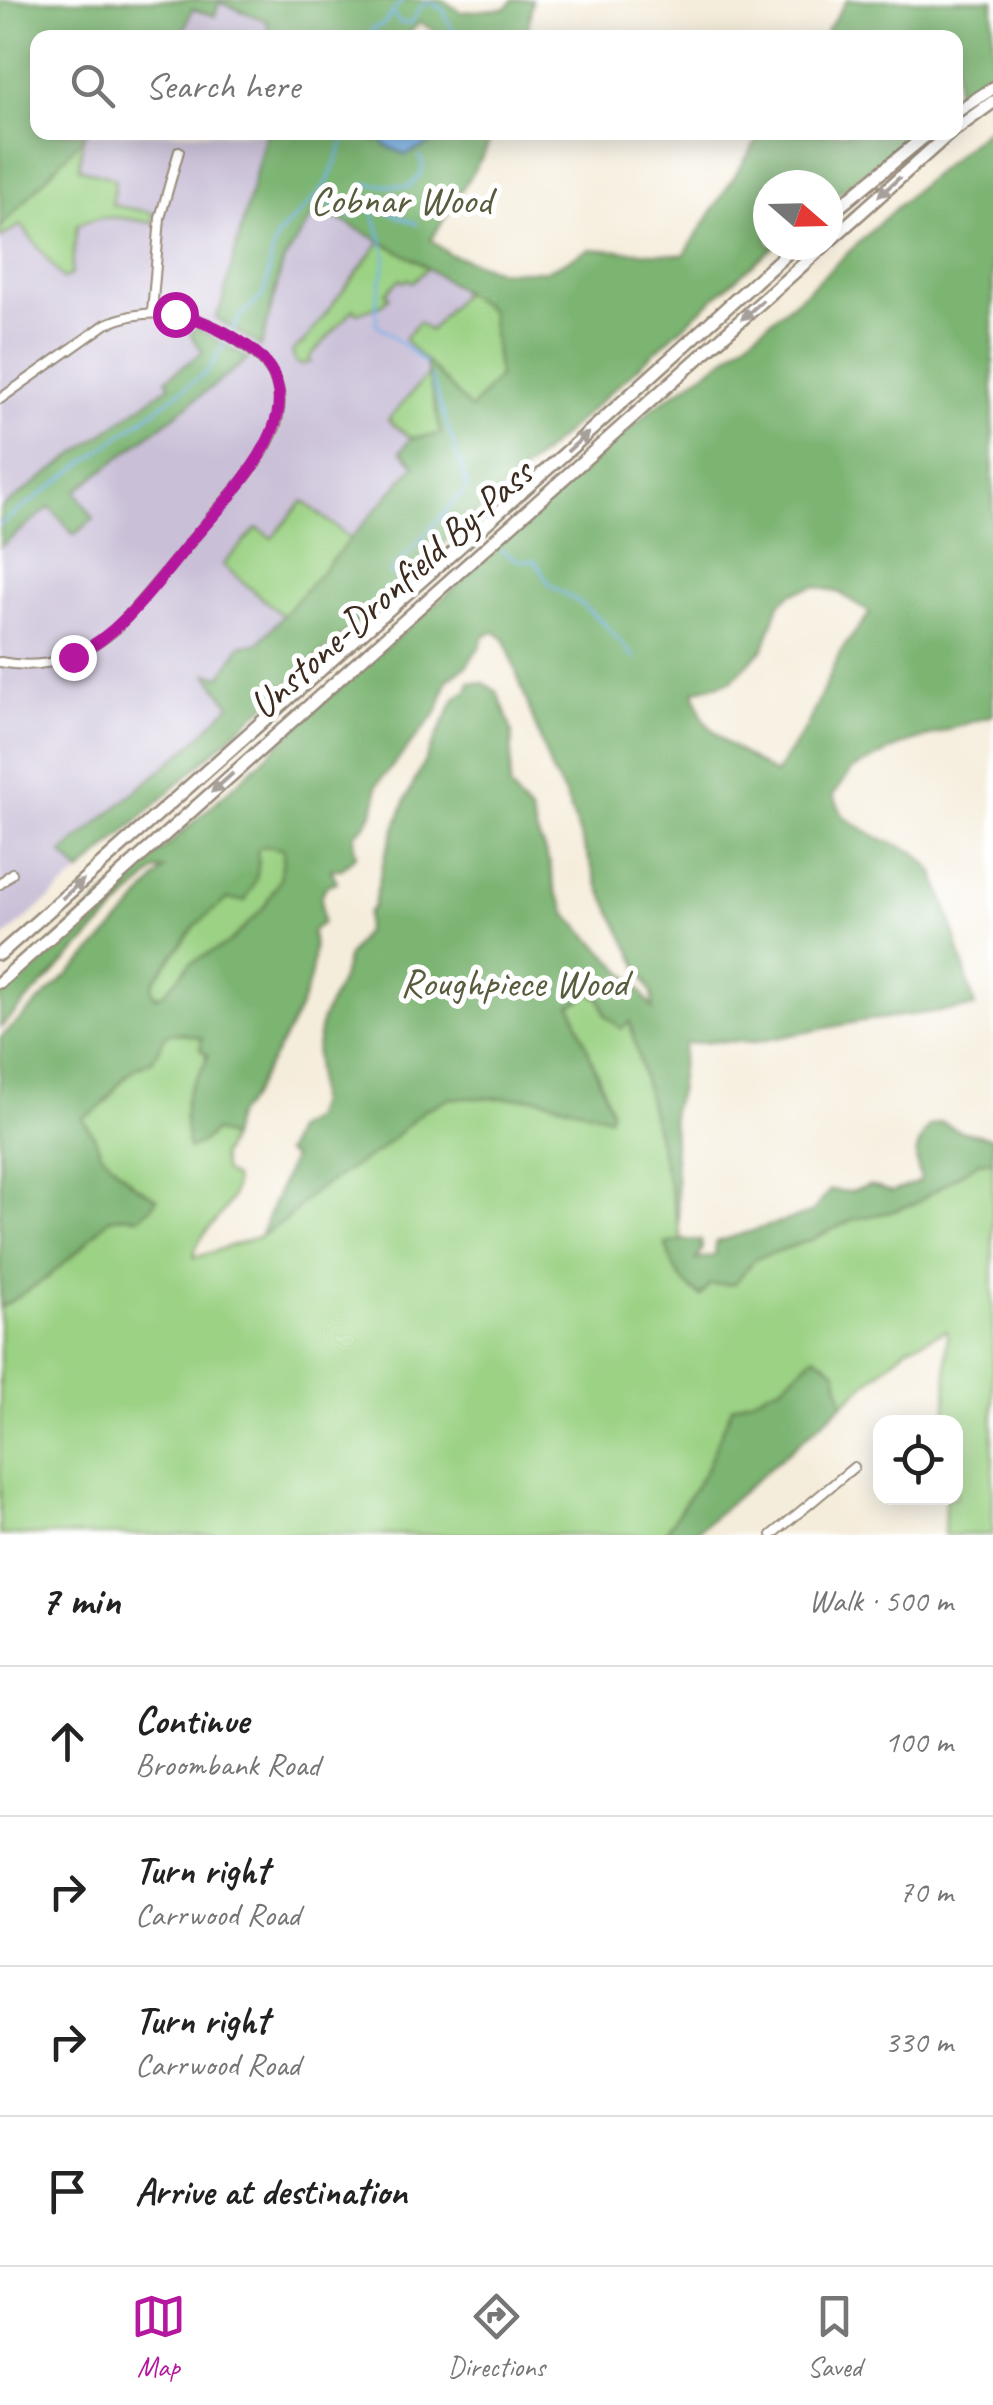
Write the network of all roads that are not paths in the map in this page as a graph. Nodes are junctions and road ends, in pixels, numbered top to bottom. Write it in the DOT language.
graph roads {
  1 [pos="993,88"];
  2 [pos="993,102"];
  3 [pos="963,107"];
  4 [pos="963,124"];
  5 [pos="920,140"];
  6 [pos="943,140"];
  7 [pos="178,151"];
  8 [pos="843,204"];
  9 [pos="843,229"];
  10 [pos="779,260"];
  11 [pos="808,260"];
  12 [pos="152,312"];
  13 [pos="0,400"];
  14 [pos="0,662"];
  15 [pos="12,873"];
  16 [pos="0,884"];
  17 [pos="0,954"];
  18 [pos="0,982"];
  19 [pos="854,1467"];
  20 [pos="772,1535"];
  1 -- 3 [label="highway"];
  2 -- 4 [label="highway, Unstone-Dronfield By-Pass"];
  5 -- 8 [label="highway"];
  6 -- 9 [label="highway, Unstone-Dronfield By-Pass, one-way"];
  7 -- 12 [label="street"];
  17 -- 10 [label="highway, Unstone-Dronfield By-Pass, one-way"];
  11 -- 18 [label="highway, Unstone-Dronfield By-Pass, one-way"];
  12 -- 13 [label="street"];
  12 -- 14 [label="street"];
  15 -- 16 [label="street"];
  19 -- 20 [label="street"];
}
